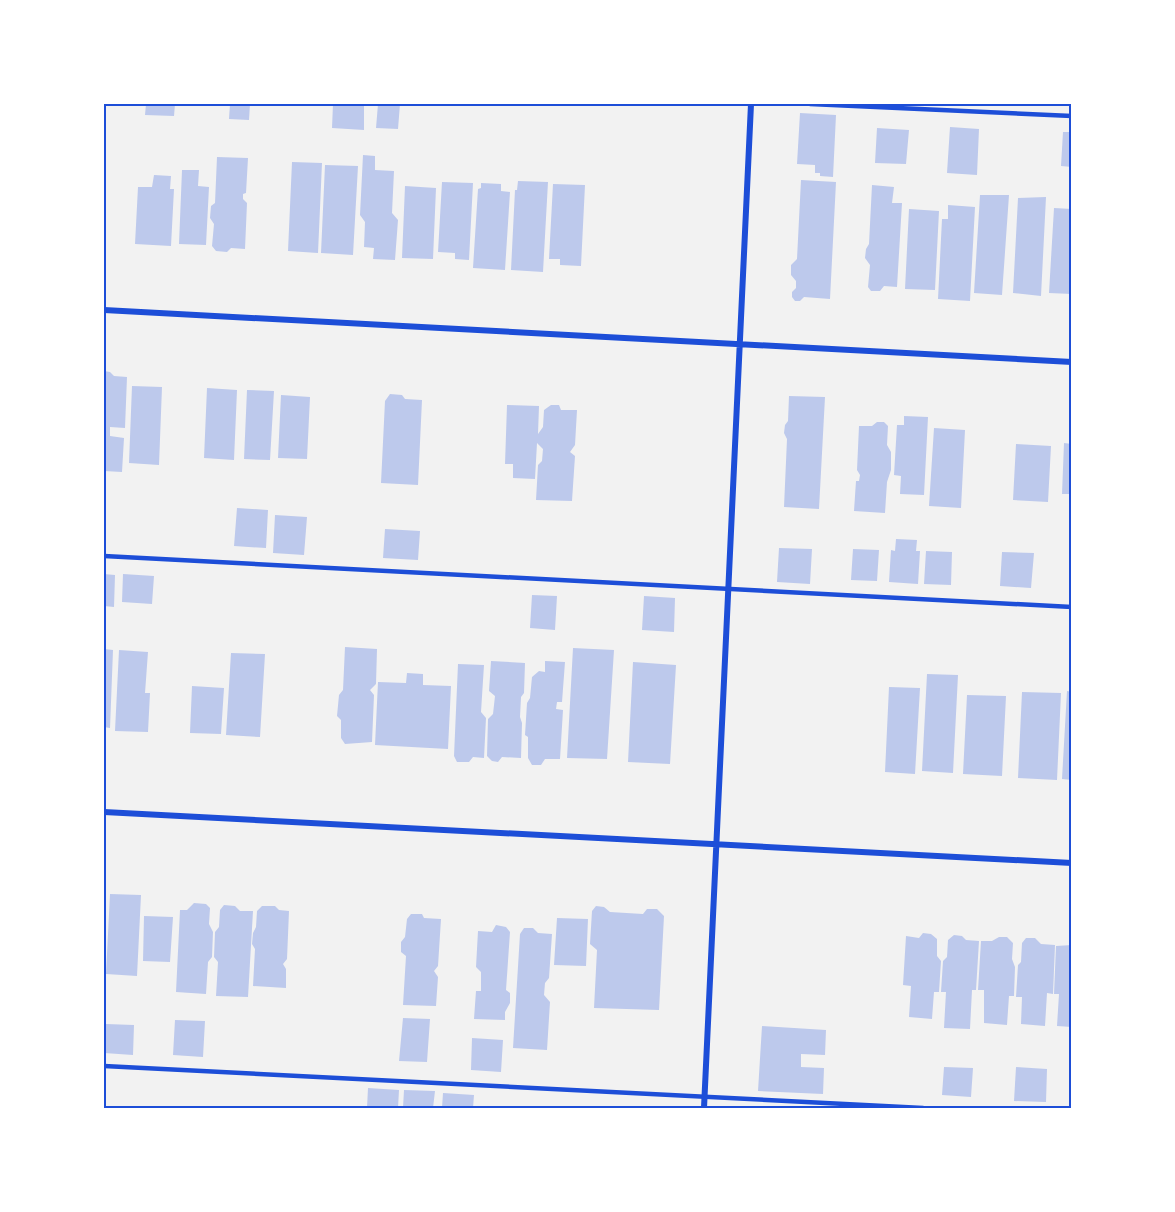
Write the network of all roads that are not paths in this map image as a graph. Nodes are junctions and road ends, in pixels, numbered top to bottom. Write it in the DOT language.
graph roads {
  1 [pos="751,104"];
  2 [pos="810,104"];
  3 [pos="1071,116"];
  4 [pos="104,310"];
  5 [pos="740,344"];
  6 [pos="1071,362"];
  7 [pos="104,556"];
  8 [pos="728,589"];
  9 [pos="1071,608"];
  10 [pos="104,812"];
  11 [pos="716,844"];
  12 [pos="1071,863"];
  13 [pos="104,1066"];
  14 [pos="704,1097"];
  15 [pos="704,1108"];
  16 [pos="923,1108"];
  1 -- 5 [label="street"];
  2 -- 3 [label="lane"];
  4 -- 5 [label="street"];
  5 -- 6 [label="street"];
  5 -- 8 [label="street"];
  7 -- 8 [label="lane"];
  8 -- 9 [label="lane"];
  8 -- 11 [label="street"];
  10 -- 11 [label="street"];
  11 -- 12 [label="street"];
  11 -- 14 [label="street"];
  13 -- 14 [label="lane"];
  14 -- 15 [label="street"];
  14 -- 16 [label="lane"];
}
